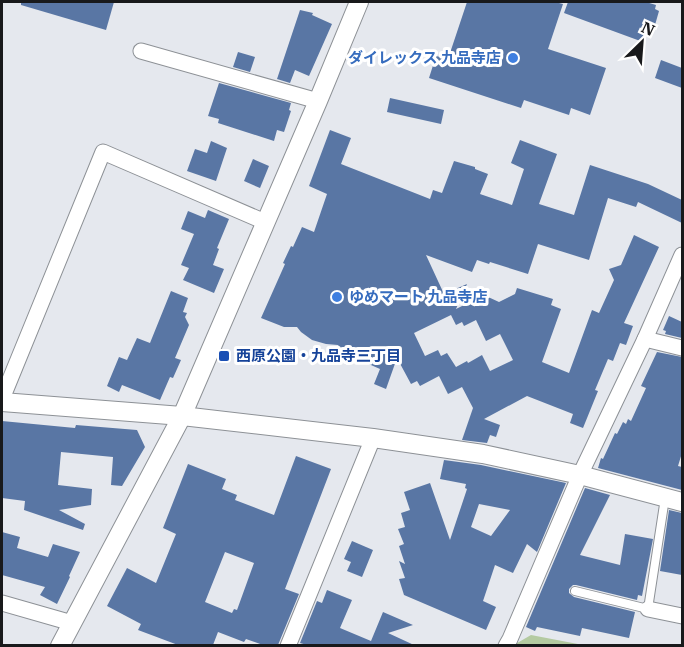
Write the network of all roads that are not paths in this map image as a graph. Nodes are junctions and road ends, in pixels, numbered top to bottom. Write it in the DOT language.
graph roads {
  1 [pos="359,2"];
  2 [pos="141,51"];
  3 [pos="318,101"];
  4 [pos="265,222"];
  5 [pos="682,255"];
  6 [pos="645,339"];
  7 [pos="682,348"];
  8 [pos="2,400"];
  9 [pos="182,416"];
  10 [pos="372,438"];
  11 [pos="580,475"];
  12 [pos="678,501"];
  13 [pos="574,591"];
  14 [pos="2,603"];
  15 [pos="648,609"];
  16 [pos="682,616"];
  17 [pos="72,623"];
  18 [pos="60,645"];
  19 [pos="288,645"];
  20 [pos="506,645"];
  1 -- 3 [label="street"];
  2 -- 3 [label="street"];
  3 -- 4 [label="street"];
  4 -- 8 [label="street"];
  4 -- 9 [label="street"];
  5 -- 6 [label="street"];
  6 -- 7 [label="street"];
  6 -- 11 [label="street"];
  8 -- 9 [label="street"];
  9 -- 10 [label="street"];
  9 -- 17 [label="street"];
  10 -- 11 [label="street"];
  10 -- 19 [label="street"];
  11 -- 12 [label="street"];
  11 -- 20 [label="street"];
  12 -- 15 [label="lane"];
  13 -- 15 [label="lane"];
  14 -- 17 [label="street"];
  15 -- 16 [label="street"];
  17 -- 18 [label="street"];
}
